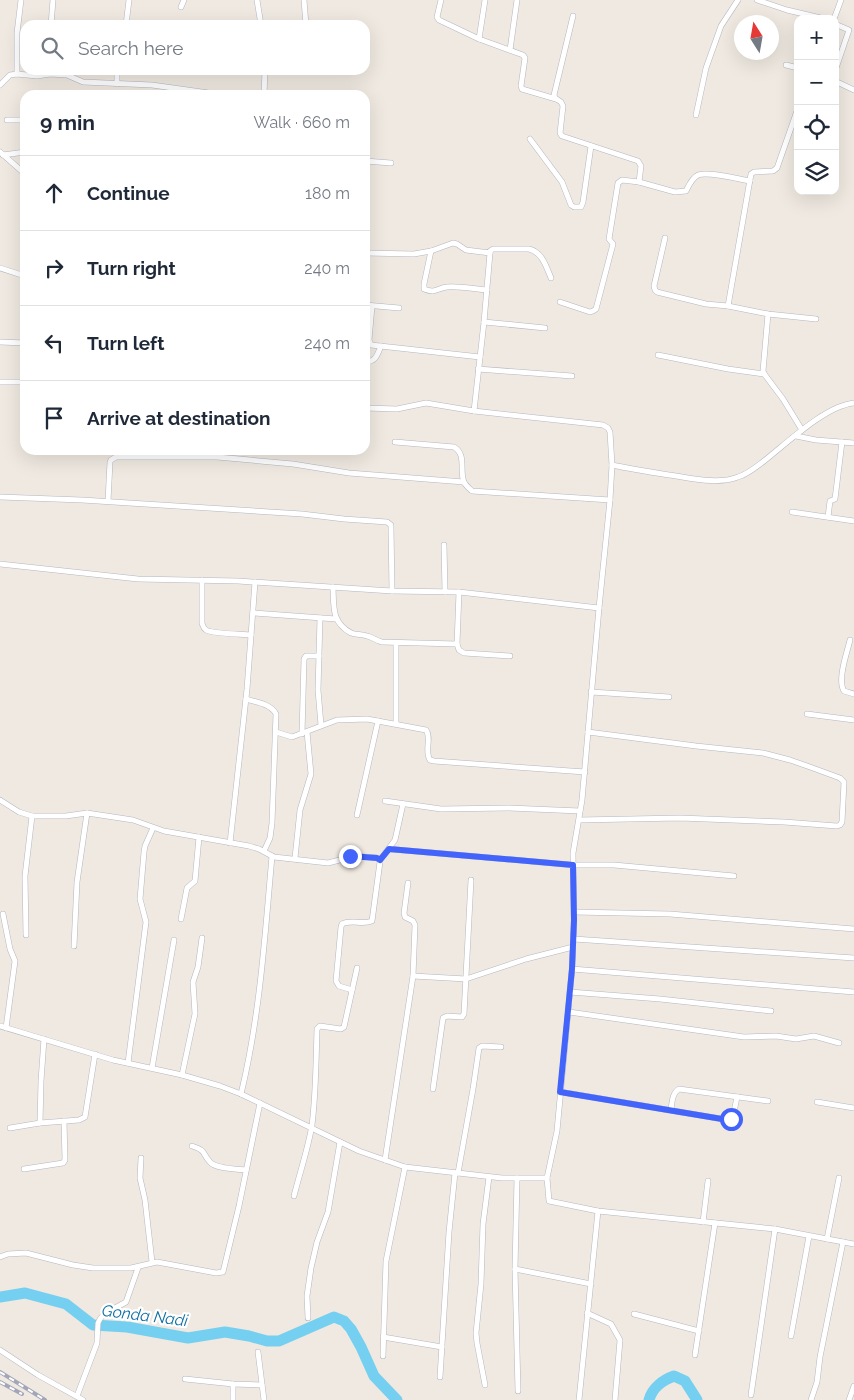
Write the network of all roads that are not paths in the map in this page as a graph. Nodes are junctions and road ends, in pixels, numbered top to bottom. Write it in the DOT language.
graph roads {
  1 [pos="21,0"];
  2 [pos="53,0"];
  3 [pos="129,0"];
  4 [pos="184,0"];
  5 [pos="257,0"];
  6 [pos="304,0"];
  7 [pos="441,0"];
  8 [pos="485,0"];
  9 [pos="517,0"];
  10 [pos="738,0"];
  11 [pos="756,0"];
  12 [pos="841,0"];
  13 [pos="181,8"];
  14 [pos="808,15"];
  15 [pos="835,15"];
  16 [pos="573,16"];
  17 [pos="52,20"];
  18 [pos="127,20"];
  19 [pos="260,20"];
  20 [pos="306,20"];
  21 [pos="839,26"];
  22 [pos="478,39"];
  23 [pos="510,50"];
  24 [pos="839,59"];
  25 [pos="786,65"];
  26 [pos="794,67"];
  27 [pos="17,74"];
  28 [pos="20,74"];
  29 [pos="27,75"];
  30 [pos="40,75"];
  31 [pos="67,75"];
  32 [pos="117,75"];
  33 [pos="265,75"];
  34 [pos="839,83"];
  35 [pos="117,84"];
  36 [pos="0,85"];
  37 [pos="188,90"];
  38 [pos="264,90"];
  39 [pos="854,90"];
  40 [pos="556,99"];
  41 [pos="696,115"];
  42 [pos="794,119"];
  43 [pos="7,120"];
  44 [pos="20,120"];
  45 [pos="530,138"];
  46 [pos="591,146"];
  47 [pos="20,152"];
  48 [pos="1,154"];
  49 [pos="370,161"];
  50 [pos="391,163"];
  51 [pos="20,170"];
  52 [pos="750,181"];
  53 [pos="639,182"];
  54 [pos="665,238"];
  55 [pos="431,251"];
  56 [pos="370,253"];
  57 [pos="490,253"];
  58 [pos="0,268"];
  59 [pos="20,274"];
  60 [pos="551,278"];
  61 [pos="487,290"];
  62 [pos="560,302"];
  63 [pos="372,306"];
  64 [pos="728,306"];
  65 [pos="399,308"];
  66 [pos="768,314"];
  67 [pos="816,319"];
  68 [pos="484,322"];
  69 [pos="545,328"];
  70 [pos="370,329"];
  71 [pos="0,342"];
  72 [pos="370,342"];
  73 [pos="20,343"];
  74 [pos="381,346"];
  75 [pos="658,355"];
  76 [pos="480,356"];
  77 [pos="370,361"];
  78 [pos="478,369"];
  79 [pos="764,374"];
  80 [pos="572,376"];
  81 [pos="0,382"];
  82 [pos="20,382"];
  83 [pos="854,403"];
  84 [pos="370,408"];
  85 [pos="474,411"];
  86 [pos="802,430"];
  87 [pos="796,436"];
  88 [pos="395,442"];
  89 [pos="842,442"];
  90 [pos="854,443"];
  91 [pos="612,466"];
  92 [pos="464,482"];
  93 [pos="0,497"];
  94 [pos="610,500"];
  95 [pos="108,501"];
  96 [pos="792,512"];
  97 [pos="828,517"];
  98 [pos="854,521"];
  99 [pos="444,544"];
  100 [pos="0,564"];
  101 [pos="202,580"];
  102 [pos="255,582"];
  103 [pos="334,587"];
  104 [pos="392,592"];
  105 [pos="445,592"];
  106 [pos="459,592"];
  107 [pos="599,608"];
  108 [pos="253,613"];
  109 [pos="320,618"];
  110 [pos="336,619"];
  111 [pos="251,635"];
  112 [pos="850,640"];
  113 [pos="396,643"];
  114 [pos="457,644"];
  115 [pos="318,656"];
  116 [pos="510,656"];
  117 [pos="591,692"];
  118 [pos="854,694"];
  119 [pos="669,697"];
  120 [pos="246,699"];
  121 [pos="807,714"];
  122 [pos="854,720"];
  123 [pos="378,721"];
  124 [pos="396,724"];
  125 [pos="321,725"];
  126 [pos="276,732"];
  127 [pos="588,732"];
  128 [pos="305,733"];
  129 [pos="585,772"];
  130 [pos="0,800"];
  131 [pos="385,802"];
  132 [pos="403,804"];
  133 [pos="580,811"];
  134 [pos="87,814"];
  135 [pos="357,815"];
  136 [pos="32,816"];
  137 [pos="579,820"];
  138 [pos="153,828"];
  139 [pos="199,837"];
  140 [pos="230,842"];
  141 [pos="389,849"];
  142 [pos="264,851"];
  143 [pos="272,856"];
  144 [pos="295,858"];
  145 [pos="380,860"];
  146 [pos="573,865"];
  147 [pos="734,876"];
  148 [pos="471,880"];
  149 [pos="408,884"];
  150 [pos="574,912"];
  151 [pos="3,914"];
  152 [pos="182,919"];
  153 [pos="854,929"];
  154 [pos="26,935"];
  155 [pos="202,938"];
  156 [pos="574,939"];
  157 [pos="174,940"];
  158 [pos="74,946"];
  159 [pos="573,947"];
  160 [pos="854,958"];
  161 [pos="357,968"];
  162 [pos="572,969"];
  163 [pos="413,976"];
  164 [pos="466,979"];
  165 [pos="352,990"];
  166 [pos="570,992"];
  167 [pos="854,992"];
  168 [pos="771,1011"];
  169 [pos="568,1012"];
  170 [pos="3,1027"];
  171 [pos="44,1039"];
  172 [pos="839,1043"];
  173 [pos="501,1047"];
  174 [pos="95,1054"];
  175 [pos="128,1063"];
  176 [pos="152,1068"];
  177 [pos="182,1075"];
  178 [pos="433,1089"];
  179 [pos="560,1092"];
  180 [pos="240,1094"];
  181 [pos="737,1097"];
  182 [pos="768,1101"];
  183 [pos="817,1102"];
  184 [pos="260,1103"];
  185 [pos="854,1108"];
  186 [pos="671,1110"];
  187 [pos="64,1121"];
  188 [pos="40,1123"];
  189 [pos="10,1128"];
  190 [pos="311,1128"];
  191 [pos="340,1142"];
  192 [pos="192,1146"];
  193 [pos="141,1158"];
  194 [pos="386,1160"];
  195 [pos="405,1167"];
  196 [pos="24,1169"];
  197 [pos="246,1170"];
  198 [pos="456,1173"];
  199 [pos="489,1177"];
  200 [pos="518,1178"];
  201 [pos="547,1178"];
  202 [pos="839,1178"];
  203 [pos="708,1181"];
  204 [pos="294,1196"];
  205 [pos="598,1211"];
  206 [pos="703,1222"];
  207 [pos="715,1223"];
  208 [pos="776,1229"];
  209 [pos="809,1236"];
  210 [pos="827,1239"];
  211 [pos="843,1242"];
  212 [pos="854,1244"];
  213 [pos="0,1257"];
  214 [pos="152,1262"];
  215 [pos="138,1268"];
  216 [pos="515,1269"];
  217 [pos="591,1284"];
  218 [pos="587,1313"];
  219 [pos="634,1314"];
  220 [pos="308,1318"];
  221 [pos="698,1331"];
  222 [pos="791,1336"];
  223 [pos="383,1337"];
  224 [pos="442,1347"];
  225 [pos="0,1350"];
  226 [pos="258,1352"];
  227 [pos="695,1355"];
  228 [pos="383,1356"];
  229 [pos="440,1377"];
  230 [pos="185,1379"];
  231 [pos="233,1384"];
  232 [pos="262,1385"];
  233 [pos="485,1385"];
  234 [pos="854,1386"];
  235 [pos="518,1391"];
  236 [pos="751,1395"];
  237 [pos="77,1396"];
  238 [pos="83,1400"];
  239 [pos="233,1400"];
  240 [pos="264,1400"];
  241 [pos="579,1400"];
  242 [pos="615,1400"];
  243 [pos="811,1400"];
  244 [pos="850,1400"];
  1 -- 27 [label="street"];
  2 -- 17 [label="street"];
  3 -- 18 [label="street"];
  4 -- 13 [label="street"];
  5 -- 19 [label="street"];
  6 -- 20 [label="street"];
  7 -- 22 [label="street"];
  8 -- 22 [label="street"];
  9 -- 23 [label="street"];
  10 -- 41 [label="street"];
  11 -- 14 [label="street"];
  12 -- 15 [label="street"];
  16 -- 40 [label="street"];
  21 -- 24 [label="street"];
  22 -- 23 [label="street"];
  23 -- 40 [label="street"];
  25 -- 26 [label="street"];
  27 -- 28 [label="street"];
  27 -- 36 [label="street"];
  29 -- 30 [label="street"];
  31 -- 35 [label="street"];
  32 -- 35 [label="street"];
  33 -- 38 [label="street"];
  34 -- 39 [label="street"];
  35 -- 37 [label="street"];
  40 -- 46 [label="street"];
  42 -- 52 [label="street"];
  43 -- 44 [label="street"];
  45 -- 46 [label="street"];
  46 -- 53 [label="street"];
  47 -- 48 [label="street"];
  48 -- 51 [label="street"];
  49 -- 50 [label="street"];
  52 -- 53 [label="street"];
  52 -- 64 [label="street"];
  53 -- 62 [label="street"];
  54 -- 64 [label="street"];
  55 -- 56 [label="street"];
  55 -- 57 [label="street"];
  55 -- 61 [label="street"];
  57 -- 60 [label="street"];
  57 -- 61 [label="street"];
  58 -- 59 [label="street"];
  61 -- 68 [label="street"];
  63 -- 65 [label="street"];
  63 -- 70 [label="street"];
  64 -- 66 [label="street"];
  66 -- 67 [label="street"];
  66 -- 79 [label="street"];
  68 -- 69 [label="street"];
  68 -- 76 [label="street"];
  71 -- 73 [label="street"];
  72 -- 74 [label="street"];
  74 -- 76 [label="street"];
  74 -- 77 [label="street"];
  75 -- 79 [label="street"];
  76 -- 78 [label="street"];
  78 -- 80 [label="street"];
  78 -- 85 [label="street"];
  79 -- 86 [label="street"];
  81 -- 82 [label="street"];
  83 -- 86 [label="street"];
  84 -- 85 [label="street"];
  85 -- 91 [label="street"];
  86 -- 87 [label="street"];
  87 -- 89 [label="street"];
  87 -- 91 [label="street"];
  88 -- 92 [label="street"];
  89 -- 90 [label="street"];
  89 -- 97 [label="street"];
  91 -- 94 [label="street"];
  92 -- 94 [label="street"];
  92 -- 95 [label="street"];
  93 -- 95 [label="street"];
  94 -- 107 [label="street"];
  95 -- 104 [label="street"];
  96 -- 97 [label="street"];
  97 -- 98 [label="street"];
  99 -- 105 [label="street"];
  100 -- 101 [label="street"];
  101 -- 102 [label="street"];
  101 -- 111 [label="street"];
  102 -- 103 [label="street"];
  102 -- 108 [label="street"];
  103 -- 104 [label="street"];
  103 -- 110 [label="street"];
  104 -- 105 [label="street"];
  105 -- 106 [label="street"];
  106 -- 107 [label="street"];
  106 -- 114 [label="street"];
  107 -- 117 [label="street"];
  108 -- 109 [label="street"];
  108 -- 111 [label="street"];
  109 -- 110 [label="street"];
  109 -- 115 [label="street"];
  110 -- 113 [label="street"];
  111 -- 120 [label="street"];
  112 -- 118 [label="street"];
  113 -- 114 [label="street"];
  113 -- 124 [label="street"];
  114 -- 116 [label="street"];
  115 -- 125 [label="street"];
  115 -- 128 [label="street"];
  117 -- 119 [label="street"];
  117 -- 127 [label="street"];
  120 -- 126 [label="street"];
  120 -- 140 [label="street"];
  121 -- 122 [label="street"];
  123 -- 124 [label="street"];
  123 -- 125 [label="street"];
  123 -- 135 [label="street"];
  124 -- 129 [label="street"];
  125 -- 128 [label="street"];
  126 -- 128 [label="street"];
  126 -- 142 [label="street"];
  127 -- 129 [label="street"];
  127 -- 137 [label="street"];
  128 -- 144 [label="street"];
  129 -- 133 [label="street"];
  130 -- 136 [label="street"];
  131 -- 132 [label="street"];
  132 -- 133 [label="street"];
  132 -- 141 [label="street"];
  133 -- 137 [label="street"];
  134 -- 136 [label="street"];
  134 -- 138 [label="street"];
  134 -- 158 [label="street"];
  136 -- 154 [label="street"];
  137 -- 146 [label="street"];
  138 -- 139 [label="street"];
  138 -- 175 [label="street"];
  139 -- 140 [label="street"];
  139 -- 152 [label="street"];
  140 -- 142 [label="street"];
  141 -- 145 [label="street"];
  141 -- 146 [label="street"];
  142 -- 143 [label="street"];
  143 -- 144 [label="street"];
  143 -- 180 [label="street"];
  144 -- 145 [label="street"];
  145 -- 165 [label="street"];
  146 -- 147 [label="street"];
  146 -- 150 [label="street"];
  148 -- 164 [label="street"];
  149 -- 163 [label="street"];
  150 -- 153 [label="street"];
  150 -- 156 [label="street"];
  151 -- 170 [label="street"];
  155 -- 177 [label="street"];
  156 -- 159 [label="street"];
  156 -- 160 [label="street"];
  157 -- 176 [label="street"];
  159 -- 162 [label="street"];
  159 -- 164 [label="street"];
  161 -- 165 [label="street"];
  162 -- 166 [label="street"];
  162 -- 167 [label="street"];
  163 -- 164 [label="street"];
  163 -- 194 [label="street"];
  164 -- 178 [label="street"];
  165 -- 190 [label="street"];
  166 -- 168 [label="street"];
  166 -- 169 [label="street"];
  169 -- 172 [label="street"];
  169 -- 179 [label="street"];
  170 -- 171 [label="street"];
  171 -- 174 [label="street"];
  171 -- 188 [label="street"];
  173 -- 198 [label="street"];
  174 -- 175 [label="street"];
  174 -- 187 [label="street"];
  175 -- 176 [label="street"];
  176 -- 177 [label="street"];
  177 -- 180 [label="street"];
  179 -- 186 [label="street"];
  179 -- 201 [label="street"];
  180 -- 184 [label="street"];
  181 -- 182 [label="street"];
  181 -- 186 [label="street"];
  181 -- 186 [label="street"];
  183 -- 185 [label="street"];
  184 -- 190 [label="street"];
  184 -- 197 [label="street"];
  187 -- 188 [label="street"];
  187 -- 196 [label="street"];
  188 -- 189 [label="street"];
  190 -- 191 [label="street"];
  190 -- 204 [label="street"];
  191 -- 194 [label="street"];
  191 -- 220 [label="street"];
  192 -- 197 [label="street"];
  193 -- 214 [label="street"];
  194 -- 195 [label="street"];
  195 -- 198 [label="street"];
  195 -- 223 [label="street"];
  197 -- 214 [label="street"];
  198 -- 199 [label="street"];
  198 -- 224 [label="street"];
  199 -- 200 [label="street"];
  199 -- 233 [label="street"];
  200 -- 201 [label="street"];
  200 -- 216 [label="street"];
  201 -- 205 [label="street"];
  202 -- 210 [label="street"];
  203 -- 206 [label="street"];
  205 -- 206 [label="street"];
  205 -- 217 [label="street"];
  206 -- 207 [label="street"];
  207 -- 208 [label="street"];
  207 -- 221 [label="street"];
  208 -- 209 [label="street"];
  208 -- 236 [label="street"];
  209 -- 210 [label="street"];
  209 -- 222 [label="street"];
  210 -- 211 [label="street"];
  211 -- 212 [label="street"];
  211 -- 243 [label="street"];
  213 -- 215 [label="street"];
  214 -- 215 [label="street"];
  215 -- 237 [label="street"];
  216 -- 217 [label="street"];
  216 -- 235 [label="street"];
  217 -- 218 [label="street"];
  218 -- 241 [label="street"];
  218 -- 242 [label="street"];
  219 -- 221 [label="street"];
  221 -- 227 [label="street"];
  223 -- 224 [label="street"];
  223 -- 228 [label="street"];
  224 -- 229 [label="street"];
  225 -- 237 [label="street"];
  226 -- 232 [label="street"];
  230 -- 231 [label="street"];
  231 -- 232 [label="street"];
  231 -- 239 [label="street"];
  232 -- 240 [label="street"];
  234 -- 244 [label="street"];
  237 -- 238 [label="street"];
}
